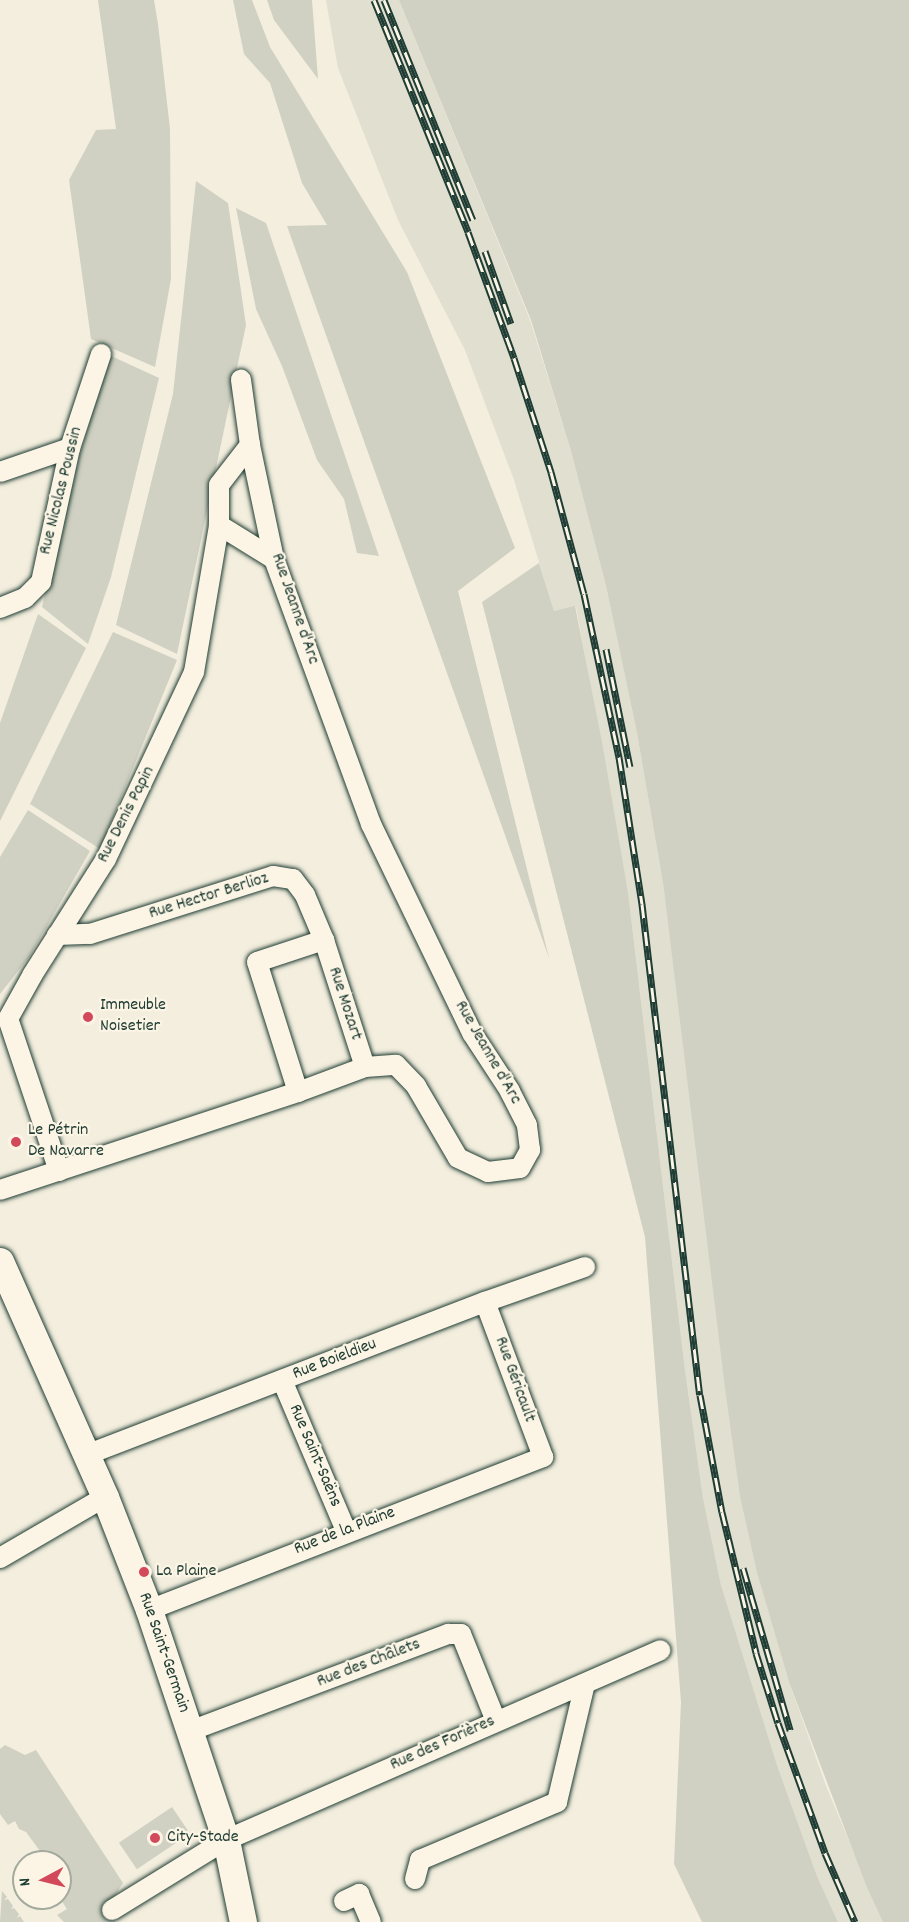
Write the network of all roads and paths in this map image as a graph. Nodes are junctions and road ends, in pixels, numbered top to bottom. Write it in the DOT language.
graph roads {
  1 [pos="101,354"];
  2 [pos="241,380"];
  3 [pos="250,445"];
  4 [pos="70,448"];
  5 [pos="0,472"];
  6 [pos="219,525"];
  7 [pos="274,559"];
  8 [pos="0,608"];
  9 [pos="57,935"];
  10 [pos="324,940"];
  11 [pos="365,1067"];
  12 [pos="298,1092"];
  13 [pos="59,1171"];
  14 [pos="0,1190"];
  15 [pos="0,1261"];
  16 [pos="585,1267"];
  17 [pos="485,1302"];
  18 [pos="282,1380"];
  19 [pos="86,1455"];
  20 [pos="543,1457"];
  21 [pos="105,1497"];
  22 [pos="346,1531"];
  23 [pos="0,1558"];
  24 [pos="149,1610"];
  25 [pos="660,1650"];
  26 [pos="585,1684"];
  27 [pos="495,1721"];
  28 [pos="190,1731"];
  29 [pos="226,1840"];
  30 [pos="415,1879"];
  31 [pos="344,1901"];
  32 [pos="112,1910"];
  33 [pos="243,1922"];
  34 [pos="371,1922"];
  1 -- 4 [label="street, Rue Nicolas Poussin"];
  2 -- 3 [label="street, Rue Jeanne d'Arc"];
  3 -- 6 [label="street, Rue Denis Papin"];
  3 -- 7 [label="street, Rue Jeanne d'Arc"];
  4 -- 5 [label="street"];
  4 -- 8 [label="street, Rue Nicolas Poussin"];
  6 -- 7 [label="street"];
  6 -- 9 [label="street, Rue Denis Papin"];
  7 -- 11 [label="street, Rue Jeanne d'Arc"];
  9 -- 10 [label="street, Rue Hector Berlioz"];
  9 -- 13 [label="street, Rue Denis Papin"];
  10 -- 11 [label="street, Rue Mozart"];
  10 -- 12 [label="street"];
  11 -- 12 [label="street, Rue Jeanne d'Arc"];
  12 -- 13 [label="street, Rue Jeanne d'Arc"];
  13 -- 14 [label="street, Rue Jeanne d'Arc"];
  15 -- 19 [label="street, Rue Saint-Germain"];
  16 -- 17 [label="street, Rue Boieldieu"];
  17 -- 18 [label="street, Rue Boieldieu"];
  17 -- 20 [label="street, Rue Géricault"];
  18 -- 19 [label="street, Rue Boieldieu"];
  18 -- 22 [label="street, Rue Saint-Saëns"];
  19 -- 21 [label="street, Rue Saint-Germain"];
  20 -- 22 [label="street, Rue de la Plaine"];
  21 -- 23 [label="street"];
  21 -- 24 [label="street, Rue Saint-Germain"];
  22 -- 24 [label="street, Rue de la Plaine"];
  24 -- 28 [label="street, Rue Saint-Germain"];
  25 -- 26 [label="street, Rue des Forières"];
  26 -- 27 [label="street, Rue des Forières"];
  26 -- 30 [label="street"];
  27 -- 28 [label="street, Rue des Châlets"];
  27 -- 29 [label="street, Rue des Forières"];
  28 -- 29 [label="street, Rue Saint-Germain"];
  29 -- 32 [label="street, Rue des Forières"];
  29 -- 33 [label="street, Rue Saint-Germain"];
  31 -- 34 [label="street"];
}
